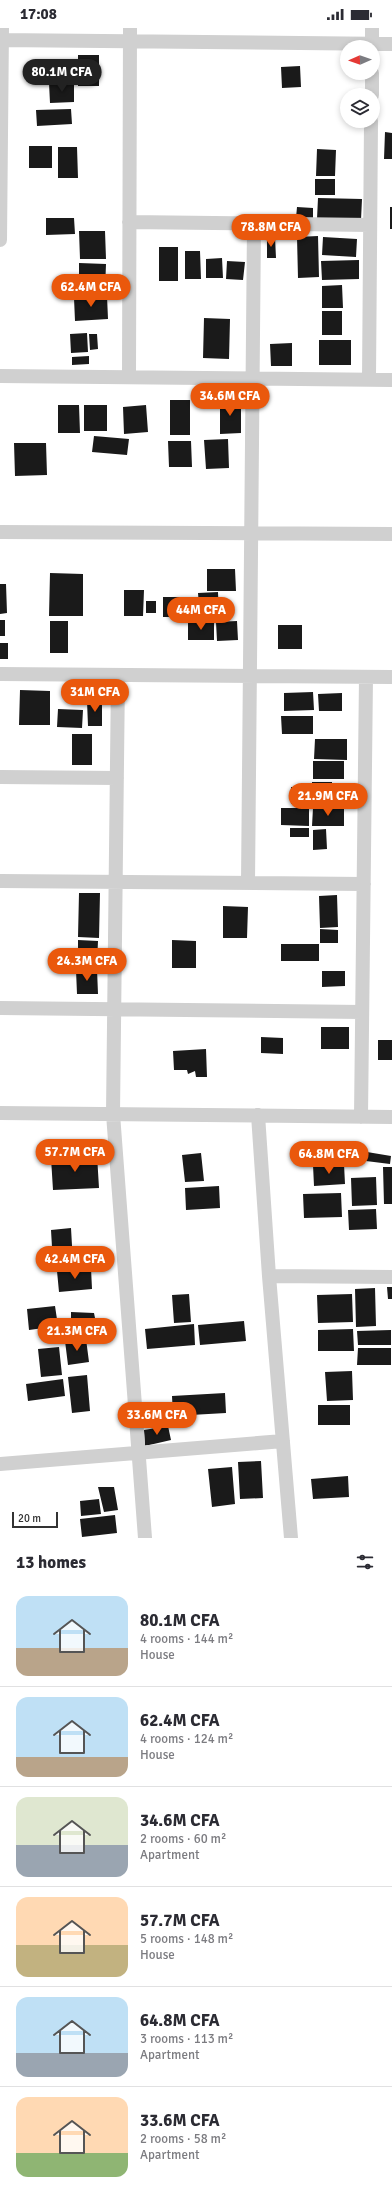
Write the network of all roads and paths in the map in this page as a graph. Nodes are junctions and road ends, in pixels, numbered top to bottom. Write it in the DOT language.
graph roads {
  1 [pos="372,28"];
  2 [pos="130,34"];
  3 [pos="1,36"];
  4 [pos="372,40"];
  5 [pos="340,44"];
  6 [pos="392,44"];
  7 [pos="380,45"];
  8 [pos="371,128"];
  9 [pos="130,222"];
  10 [pos="254,224"];
  11 [pos="370,225"];
  12 [pos="0,240"];
  13 [pos="0,376"];
  14 [pos="129,377"];
  15 [pos="253,378"];
  16 [pos="369,379"];
  17 [pos="392,380"];
  18 [pos="0,532"];
  19 [pos="252,534"];
  20 [pos="392,534"];
  21 [pos="0,674"];
  22 [pos="118,675"];
  23 [pos="250,676"];
  24 [pos="366,677"];
  25 [pos="392,678"];
  26 [pos="0,777"];
  27 [pos="117,778"];
  28 [pos="0,881"];
  29 [pos="116,882"];
  30 [pos="248,883"];
  31 [pos="364,884"];
  32 [pos="0,1008"];
  33 [pos="114,1009"];
  34 [pos="362,1012"];
  35 [pos="0,1113"];
  36 [pos="114,1114"];
  37 [pos="258,1115"];
  38 [pos="361,1116"];
  39 [pos="392,1117"];
  40 [pos="269,1276"];
  41 [pos="392,1277"];
  42 [pos="283,1441"];
  43 [pos="138,1452"];
  44 [pos="0,1464"];
  45 [pos="145,1538"];
  46 [pos="291,1538"];
  1 -- 4 [label="street"];
  2 -- 3 [label="street"];
  2 -- 5 [label="street"];
  2 -- 9 [label="street"];
  3 -- 12 [label="street"];
  6 -- 7 [label="street"];
  8 -- 11 [label="street"];
  9 -- 10 [label="street"];
  9 -- 14 [label="street"];
  10 -- 11 [label="street"];
  10 -- 15 [label="street"];
  11 -- 16 [label="street"];
  13 -- 14 [label="street"];
  14 -- 15 [label="street"];
  15 -- 16 [label="street"];
  15 -- 19 [label="street"];
  16 -- 17 [label="street"];
  18 -- 19 [label="street"];
  19 -- 20 [label="street"];
  19 -- 23 [label="street"];
  21 -- 22 [label="street"];
  22 -- 23 [label="street"];
  22 -- 27 [label="street"];
  23 -- 24 [label="street"];
  23 -- 30 [label="street"];
  24 -- 25 [label="street"];
  24 -- 31 [label="street"];
  26 -- 27 [label="street"];
  27 -- 29 [label="street"];
  28 -- 29 [label="street"];
  29 -- 30 [label="street"];
  29 -- 33 [label="street"];
  30 -- 31 [label="street"];
  31 -- 34 [label="street"];
  32 -- 33 [label="street"];
  33 -- 34 [label="street"];
  33 -- 36 [label="street"];
  34 -- 38 [label="street"];
  35 -- 36 [label="street"];
  36 -- 37 [label="street"];
  36 -- 43 [label="street"];
  37 -- 38 [label="street"];
  37 -- 40 [label="street"];
  38 -- 39 [label="street"];
  40 -- 41 [label="street"];
  40 -- 42 [label="street"];
  42 -- 43 [label="street"];
  42 -- 46 [label="street"];
  43 -- 44 [label="street"];
  43 -- 45 [label="street"];
}
